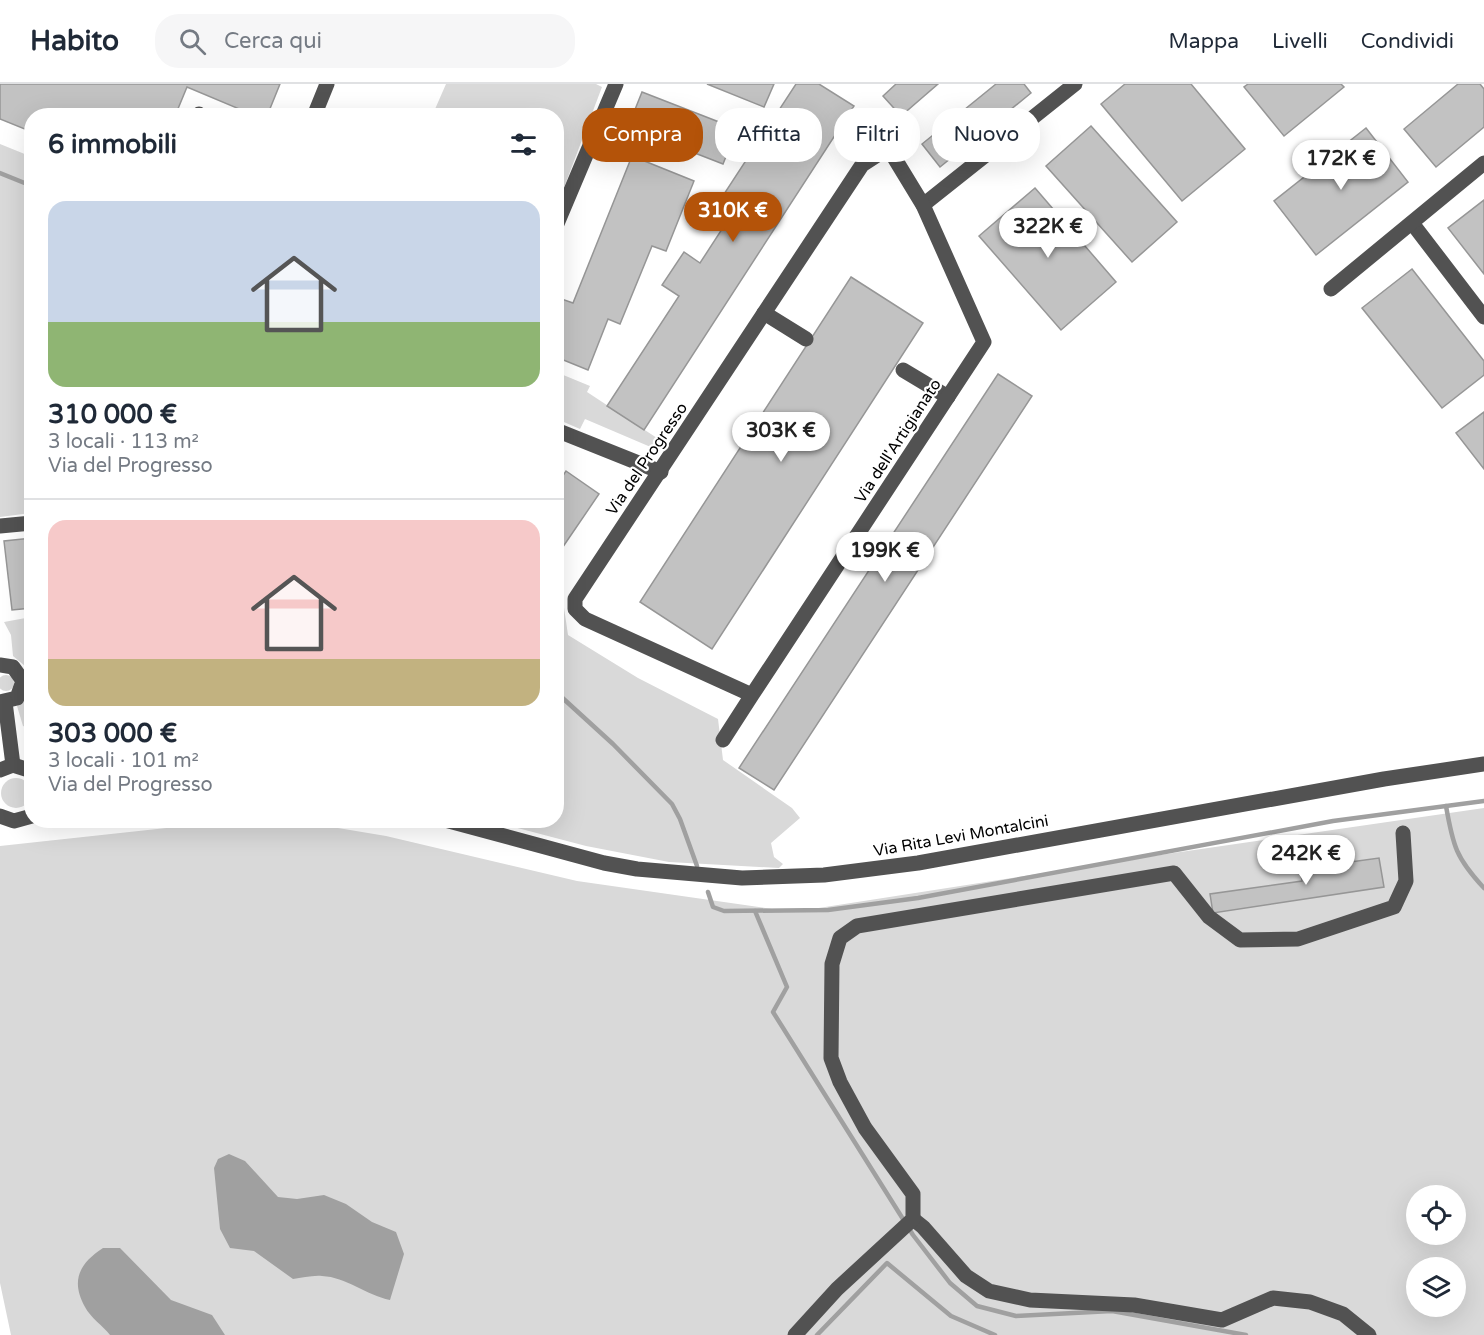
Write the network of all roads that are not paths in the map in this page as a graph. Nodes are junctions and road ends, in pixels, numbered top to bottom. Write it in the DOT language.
graph roads {
  1 [pos="327,84"];
  2 [pos="616,84"];
  3 [pos="1068,86"];
  4 [pos="317,108"];
  5 [pos="1484,163"];
  6 [pos="924,206"];
  7 [pos="564,207"];
  8 [pos="1412,223"];
  9 [pos="1331,288"];
  10 [pos="764,313"];
  11 [pos="1484,316"];
  12 [pos="806,339"];
  13 [pos="903,370"];
  14 [pos="948,397"];
  15 [pos="564,433"];
  16 [pos="661,472"];
  17 [pos="24,524"];
  18 [pos="0,526"];
  19 [pos="1,660"];
  20 [pos="24,679"];
  21 [pos="24,687"];
  22 [pos="752,695"];
  23 [pos="3,702"];
  24 [pos="723,740"];
  25 [pos="1484,764"];
  26 [pos="7,768"];
  27 [pos="24,770"];
  28 [pos="24,818"];
  29 [pos="2,819"];
  30 [pos="475,828"];
  31 [pos="1403,833"];
  32 [pos="913,1220"];
  33 [pos="795,1335"];
  34 [pos="1369,1335"];
  1 -- 4 [label="street"];
  2 -- 7 [label="street"];
  3 -- 6 [label="street"];
  5 -- 8 [label="street"];
  6 -- 10 [label="street, Via del Progresso"];
  6 -- 14 [label="street, Via dell'Artigianato"];
  8 -- 9 [label="street"];
  8 -- 11 [label="street"];
  10 -- 12 [label="street"];
  10 -- 16 [label="street, Via del Progresso"];
  13 -- 14 [label="street"];
  14 -- 22 [label="street, Via dell'Artigianato"];
  15 -- 16 [label="street"];
  16 -- 22 [label="street, Via del Progresso"];
  17 -- 18 [label="street"];
  19 -- 20 [label="street"];
  21 -- 23 [label="street"];
  22 -- 24 [label="street, Via dell'Artigianato"];
  23 -- 26 [label="street"];
  25 -- 30 [label="street, Via Rita Levi Montalcini"];
  26 -- 27 [label="street"];
  28 -- 29 [label="street"];
  31 -- 32 [label="street"];
  32 -- 33 [label="street"];
  32 -- 34 [label="street"];
}
